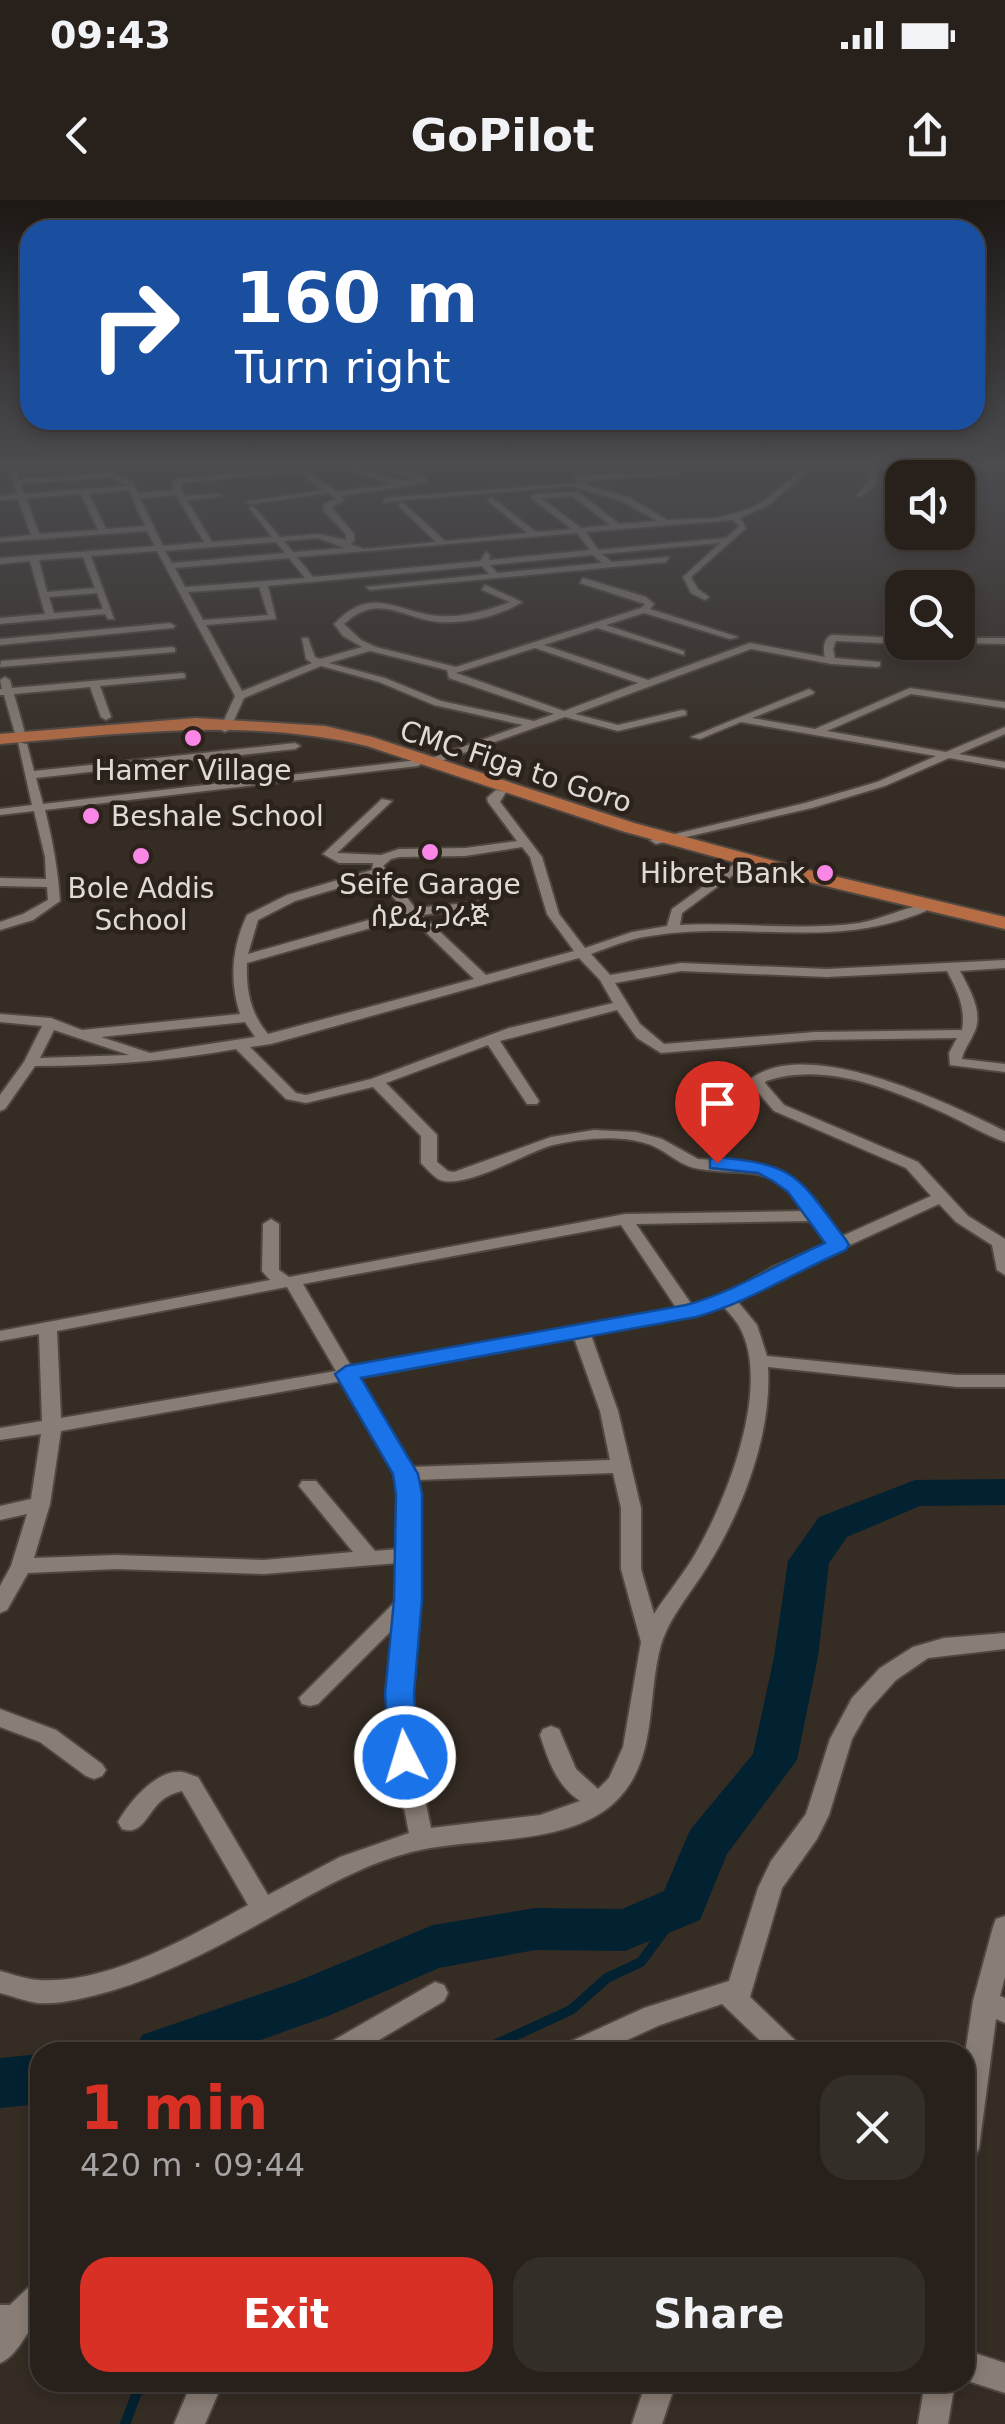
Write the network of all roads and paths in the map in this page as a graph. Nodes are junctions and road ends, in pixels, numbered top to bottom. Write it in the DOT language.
graph roads {
  1 [pos="36,566"];
  2 [pos="90,566"];
  3 [pos="169,566"];
  4 [pos="299,566"];
  5 [pos="456,566"];
  6 [pos="486,566"];
  7 [pos="592,566"];
  8 [pos="698,566"];
  9 [pos="495,576"];
  10 [pos="311,580"];
  11 [pos="583,581"];
  12 [pos="263,584"];
  13 [pos="370,587"];
  14 [pos="485,588"];
  15 [pos="99,590"];
  16 [pos="182,590"];
  17 [pos="43,595"];
  18 [pos="705,598"];
  19 [pos="644,610"];
  20 [pos="108,611"];
  21 [pos="50,617"];
  22 [pos="0,621"];
  23 [pos="199,623"];
  24 [pos="597,624"];
  25 [pos="170,626"];
  26 [pos="117,631"];
  27 [pos="733,637"];
  28 [pos="306,640"];
  29 [pos="885,640"];
  30 [pos="975,641"];
  31 [pos="1005,641"];
  32 [pos="0,642"];
  33 [pos="532,644"];
  34 [pos="370,648"];
  35 [pos="172,650"];
  36 [pos="681,653"];
  37 [pos="831,661"];
  38 [pos="0,662"];
  39 [pos="320,663"];
  40 [pos="877,664"];
  41 [pos="452,668"];
  42 [pos="182,676"];
  43 [pos="94,684"];
  44 [pos="650,684"];
  45 [pos="4,692"];
  46 [pos="808,692"];
  47 [pos="240,696"];
  48 [pos="1005,705"];
  49 [pos="14,712"];
  50 [pos="682,713"];
  51 [pos="0,714"];
  52 [pos="564,714"];
  53 [pos="106,717"];
  54 [pos="740,719"];
  55 [pos="533,724"];
  56 [pos="226,726"];
  57 [pos="816,732"];
  58 [pos="1003,732"];
  59 [pos="696,737"];
  60 [pos="22,740"];
  61 [pos="0,743"];
  62 [pos="295,746"];
  63 [pos="955,754"];
  64 [pos="421,760"];
  65 [pos="1005,765"];
  66 [pos="30,775"];
  67 [pos="500,792"];
  68 [pos="386,801"];
  69 [pos="40,808"];
  70 [pos="0,812"];
  71 [pos="661,838"];
  72 [pos="525,844"];
  73 [pos="740,864"];
  74 [pos="380,866"];
  75 [pos="0,882"];
  76 [pos="55,883"];
  77 [pos="474,905"];
  78 [pos="922,908"];
  79 [pos="412,912"];
  80 [pos="0,926"];
  81 [pos="1005,926"];
  82 [pos="673,930"];
  83 [pos="582,954"];
  84 [pos="239,961"];
  85 [pos="1005,964"];
  86 [pos="951,968"];
  87 [pos="482,979"];
  88 [pos="607,980"];
  89 [pos="618,1006"];
  90 [pos="248,1017"];
  91 [pos="0,1018"];
  92 [pos="52,1025"];
  93 [pos="85,1034"];
  94 [pos="966,1034"];
  95 [pos="266,1040"];
  96 [pos="492,1040"];
  97 [pos="242,1047"];
  98 [pos="150,1058"];
  99 [pos="30,1062"];
  100 [pos="1005,1068"];
  101 [pos="376,1082"];
  102 [pos="1,1101"];
  103 [pos="532,1102"];
  104 [pos="1005,1137"];
  105 [pos="941,1197"];
  106 [pos="814,1216"];
  107 [pos="626,1219"];
  108 [pos="271,1224"];
  109 [pos="1002,1243"];
  110 [pos="838,1245"];
  111 [pos="1005,1270"];
  112 [pos="294,1284"];
  113 [pos="728,1300"];
  114 [pos="688,1312"];
  115 [pos="48,1329"];
  116 [pos="581,1332"];
  117 [pos="0,1336"];
  118 [pos="761,1361"];
  119 [pos="346,1374"];
  120 [pos="1005,1381"];
  121 [pos="52,1426"];
  122 [pos="0,1434"];
  123 [pos="620,1466"];
  124 [pos="406,1474"];
  125 [pos="309,1486"];
  126 [pos="40,1504"];
  127 [pos="0,1513"];
  128 [pos="406,1555"];
  129 [pos="371,1560"];
  130 [pos="20,1566"];
  131 [pos="408,1600"];
  132 [pos="0,1605"];
  133 [pos="652,1642"];
  134 [pos="1005,1642"];
  135 [pos="310,1698"];
  136 [pos="0,1718"];
  137 [pos="551,1736"];
  138 [pos="94,1770"];
  139 [pos="602,1800"];
  140 [pos="130,1822"];
  141 [pos="422,1840"];
  142 [pos="262,1908"];
  143 [pos="1005,1927"];
  144 [pos="0,1982"];
  145 [pos="435,1993"];
  146 [pos="737,1998"];
  147 [pos="996,2006"];
  148 [pos="353,2042"];
  149 [pos="598,2042"];
  150 [pos="779,2042"];
  151 [pos="975,2102"];
  152 [pos="30,2304"];
  153 [pos="8,2320"];
  154 [pos="0,2348"];
  155 [pos="975,2368"];
  156 [pos="1005,2378"];
  157 [pos="203,2392"];
  158 [pos="658,2392"];
  159 [pos="939,2392"];
  160 [pos="189,2424"];
  161 [pos="647,2424"];
  162 [pos="934,2424"];
  1 -- 17 [label="street"];
  2 -- 15 [label="street"];
  3 -- 16 [label="street"];
  4 -- 10 [label="street"];
  5 -- 10 [label="street"];
  6 -- 9 [label="street"];
  7 -- 9 [label="street"];
  8 -- 18 [label="street"];
  9 -- 13 [label="street"];
  10 -- 12 [label="street"];
  11 -- 19 [label="street"];
  12 -- 16 [label="street"];
  12 -- 23 [label="street"];
  14 -- 34 [label="street"];
  15 -- 17 [label="street"];
  15 -- 20 [label="street"];
  16 -- 23 [label="street"];
  17 -- 21 [label="street"];
  19 -- 24 [label="street"];
  19 -- 27 [label="street"];
  20 -- 21 [label="street"];
  20 -- 26 [label="street"];
  21 -- 22 [label="street"];
  23 -- 47 [label="street"];
  24 -- 33 [label="street"];
  24 -- 36 [label="street"];
  25 -- 26 [label="street"];
  26 -- 32 [label="street"];
  28 -- 39 [label="street"];
  29 -- 37 [label="street"];
  30 -- 31 [label="street"];
  33 -- 41 [label="street"];
  33 -- 44 [label="street"];
  34 -- 39 [label="street"];
  34 -- 41 [label="street"];
  35 -- 38 [label="street"];
  37 -- 40 [label="street"];
  37 -- 44 [label="street"];
  38 -- 45 [label="street"];
  39 -- 47 [label="street"];
  39 -- 55 [label="street"];
  41 -- 52 [label="street"];
  42 -- 43 [label="street"];
  43 -- 45 [label="street"];
  43 -- 53 [label="street"];
  44 -- 52 [label="street"];
  45 -- 49 [label="street"];
  46 -- 54 [label="street"];
  47 -- 56 [label="street"];
  48 -- 57 [label="street"];
  49 -- 51 [label="street"];
  49 -- 60 [label="street"];
  50 -- 52 [label="street"];
  52 -- 55 [label="street"];
  54 -- 57 [label="street"];
  54 -- 59 [label="street"];
  55 -- 64 [label="street"];
  56 -- 60 [label="main road, CMC Figa to Goro"];
  56 -- 64 [label="main road, CMC Figa to Goro"];
  57 -- 63 [label="street"];
  58 -- 63 [label="street"];
  60 -- 61 [label="main road, CMC Figa to Goro"];
  60 -- 66 [label="street"];
  62 -- 66 [label="street"];
  63 -- 65 [label="street"];
  63 -- 71 [label="street"];
  64 -- 67 [label="main road, CMC Figa to Goro"];
  64 -- 69 [label="street"];
  64 -- 71 [label="main road"];
  66 -- 69 [label="street"];
  67 -- 71 [label="main road, CMC Figa to Goro"];
  67 -- 72 [label="street"];
  68 -- 74 [label="street"];
  69 -- 70 [label="street"];
  69 -- 76 [label="street"];
  71 -- 73 [label="main road, CMC Figa to Goro"];
  71 -- 81 [label="main road"];
  72 -- 74 [label="street"];
  72 -- 83 [label="street"];
  73 -- 78 [label="main road, CMC Figa to Goro"];
  73 -- 82 [label="street"];
  74 -- 79 [label="street"];
  74 -- 84 [label="street"];
  75 -- 76 [label="street"];
  76 -- 80 [label="street"];
  77 -- 79 [label="street"];
  78 -- 81 [label="main road, CMC Figa to Goro"];
  78 -- 82 [label="street"];
  79 -- 84 [label="street"];
  79 -- 87 [label="street"];
  82 -- 83 [label="street"];
  83 -- 87 [label="street"];
  83 -- 88 [label="street"];
  84 -- 90 [label="street"];
  85 -- 86 [label="street"];
  86 -- 88 [label="street"];
  86 -- 94 [label="street"];
  87 -- 95 [label="street"];
  88 -- 89 [label="street"];
  89 -- 94 [label="street"];
  89 -- 96 [label="street"];
  90 -- 93 [label="street"];
  90 -- 95 [label="street"];
  91 -- 92 [label="street"];
  92 -- 93 [label="street"];
  92 -- 99 [label="street"];
  93 -- 98 [label="street"];
  94 -- 100 [label="street"];
  95 -- 97 [label="street"];
  96 -- 101 [label="street"];
  96 -- 103 [label="street"];
  97 -- 98 [label="street"];
  97 -- 101 [label="street"];
  98 -- 99 [label="street"];
  99 -- 102 [label="street"];
  101 -- 106 [label="street"];
  104 -- 105 [label="street"];
  105 -- 109 [label="street"];
  105 -- 110 [label="street"];
  106 -- 107 [label="street"];
  106 -- 110 [label="street"];
  107 -- 112 [label="street"];
  107 -- 114 [label="street"];
  108 -- 112 [label="street"];
  109 -- 111 [label="street"];
  110 -- 113 [label="street"];
  112 -- 115 [label="street"];
  112 -- 119 [label="street"];
  113 -- 114 [label="street"];
  113 -- 118 [label="street"];
  114 -- 116 [label="street"];
  115 -- 117 [label="street"];
  115 -- 121 [label="street"];
  116 -- 119 [label="street"];
  116 -- 123 [label="street"];
  118 -- 120 [label="street"];
  118 -- 133 [label="street"];
  119 -- 121 [label="street"];
  119 -- 124 [label="street"];
  121 -- 122 [label="street"];
  121 -- 126 [label="street"];
  123 -- 124 [label="street"];
  123 -- 133 [label="street"];
  124 -- 128 [label="street"];
  125 -- 129 [label="street"];
  126 -- 127 [label="street"];
  126 -- 130 [label="street"];
  128 -- 129 [label="street"];
  128 -- 131 [label="street"];
  129 -- 130 [label="street"];
  130 -- 132 [label="street"];
  131 -- 135 [label="street"];
  131 -- 141 [label="street"];
  133 -- 139 [label="street"];
  134 -- 146 [label="street"];
  136 -- 138 [label="street"];
  137 -- 139 [label="street"];
  139 -- 141 [label="street"];
  140 -- 142 [label="street"];
  141 -- 142 [label="street"];
  142 -- 144 [label="street"];
  143 -- 147 [label="street"];
  145 -- 148 [label="street"];
  146 -- 149 [label="street"];
  146 -- 150 [label="street"];
  147 -- 151 [label="street"];
  152 -- 153 [label="street"];
  153 -- 154 [label="street"];
  155 -- 156 [label="street"];
  157 -- 160 [label="street"];
  158 -- 161 [label="street"];
  159 -- 162 [label="street"];
}
